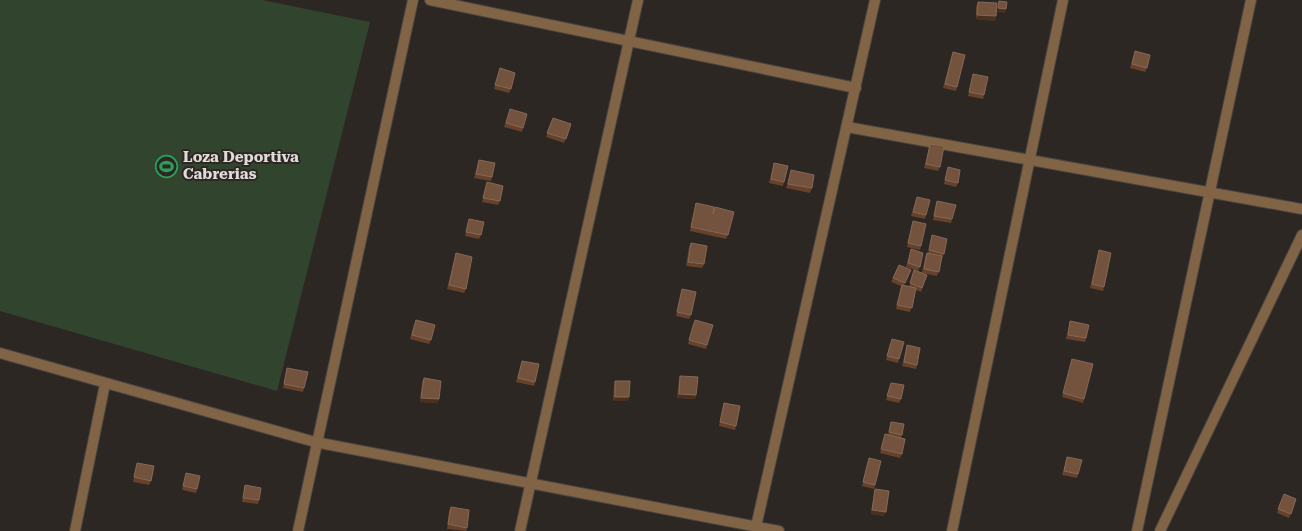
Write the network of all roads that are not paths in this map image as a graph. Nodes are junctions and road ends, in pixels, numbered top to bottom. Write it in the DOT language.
graph roads {
  1 [pos="413,0"];
  2 [pos="430,0"];
  3 [pos="638,0"];
  4 [pos="875,0"];
  5 [pos="1063,0"];
  6 [pos="1251,0"];
  7 [pos="630,42"];
  8 [pos="856,88"];
  9 [pos="847,127"];
  10 [pos="1029,160"];
  11 [pos="1210,192"];
  12 [pos="1302,208"];
  13 [pos="1302,235"];
  14 [pos="0,353"];
  15 [pos="105,384"];
  16 [pos="315,442"];
  17 [pos="530,484"];
  18 [pos="756,529"];
  19 [pos="75,531"];
  20 [pos="298,531"];
  21 [pos="520,531"];
  22 [pos="779,531"];
  23 [pos="952,531"];
  24 [pos="1137,531"];
  25 [pos="1160,531"];
  1 -- 16 [label="street"];
  2 -- 7 [label="street"];
  3 -- 7 [label="street"];
  4 -- 8 [label="street"];
  5 -- 10 [label="street"];
  6 -- 11 [label="street"];
  7 -- 8 [label="street"];
  7 -- 17 [label="street"];
  8 -- 9 [label="street"];
  9 -- 10 [label="street"];
  9 -- 18 [label="street"];
  10 -- 11 [label="street"];
  10 -- 23 [label="street"];
  11 -- 12 [label="street"];
  11 -- 24 [label="street"];
  13 -- 25 [label="street"];
  14 -- 15 [label="street"];
  15 -- 16 [label="street"];
  15 -- 19 [label="street"];
  16 -- 17 [label="street"];
  16 -- 20 [label="street"];
  17 -- 18 [label="street"];
  17 -- 21 [label="street"];
  18 -- 22 [label="street"];
}
